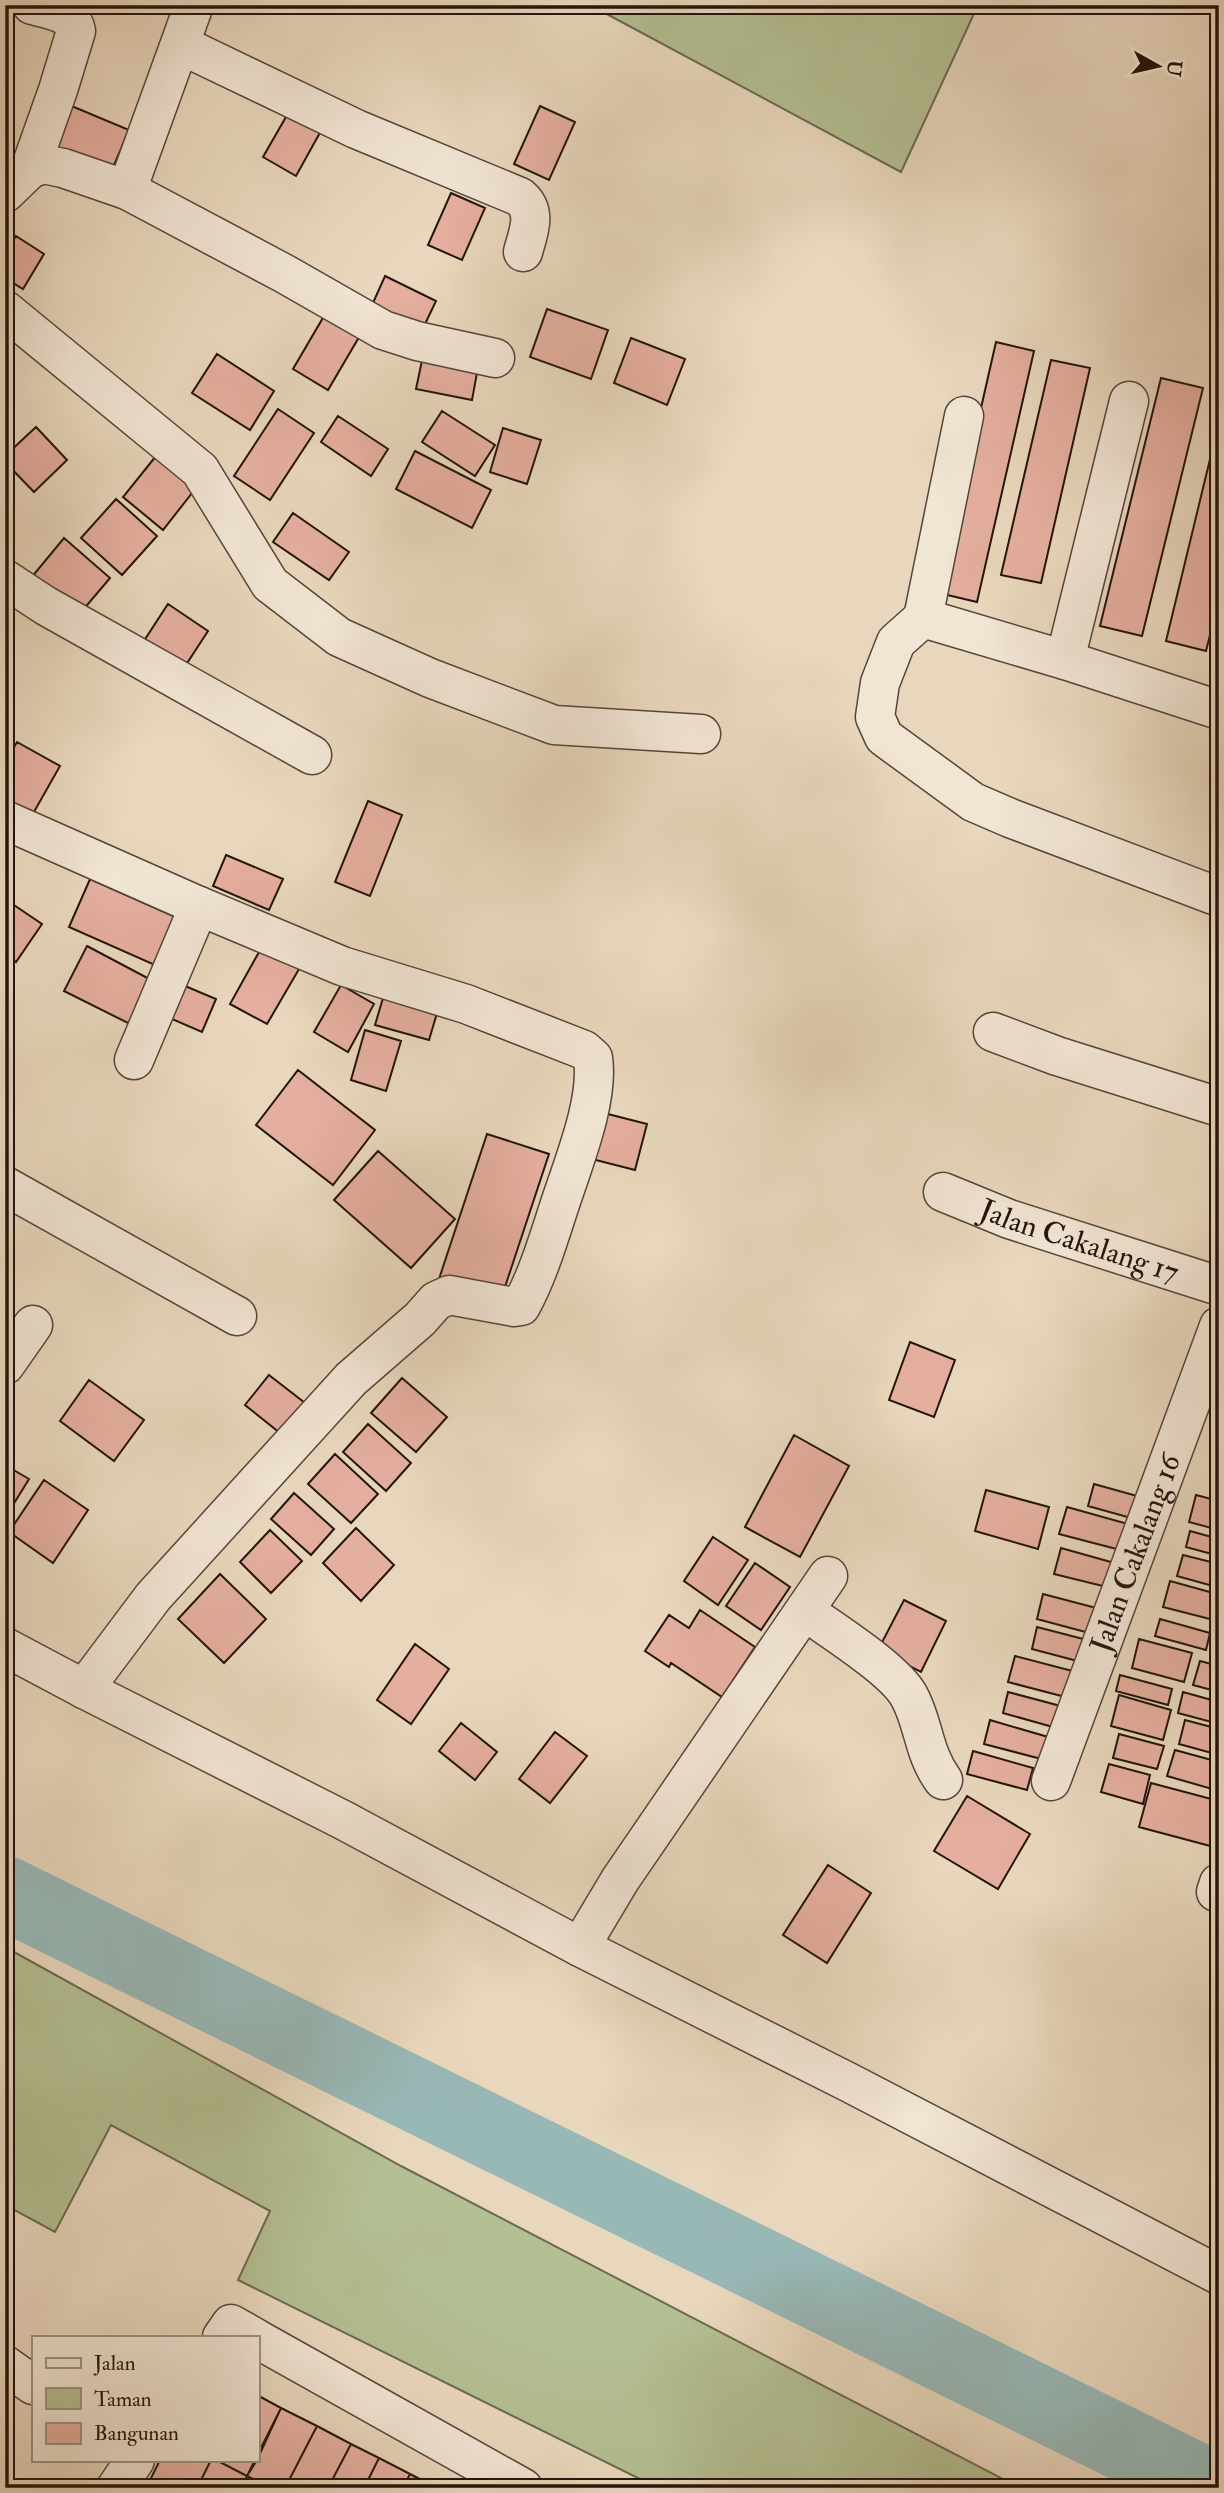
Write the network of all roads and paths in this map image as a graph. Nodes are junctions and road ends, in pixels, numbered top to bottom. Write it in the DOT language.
graph roads {
  1 [pos="32,5"];
  2 [pos="194,5"];
  3 [pos="181,45"];
  4 [pos="17,181"];
  5 [pos="127,190"];
  6 [pos="523,252"];
  7 [pos="5,310"];
  8 [pos="495,358"];
  9 [pos="1129,401"];
  10 [pos="964,416"];
  11 [pos="5,579"];
  12 [pos="923,618"];
  13 [pos="1065,660"];
  14 [pos="1219,710"];
  15 [pos="701,734"];
  16 [pos="312,755"];
  17 [pos="5,820"];
  18 [pos="1219,897"];
  19 [pos="199,906"];
  20 [pos="993,1032"];
  21 [pos="134,1060"];
  22 [pos="1219,1107"];
  23 [pos="5,1186"];
  24 [pos="943,1192"];
  25 [pos="1219,1286"];
  26 [pos="237,1316"];
  27 [pos="33,1325"];
  28 [pos="1219,1326"];
  29 [pos="5,1364"];
  30 [pos="828,1576"];
  31 [pos="805,1611"];
  32 [pos="5,1647"];
  33 [pos="84,1689"];
  34 [pos="943,1780"];
  35 [pos="1051,1781"];
  36 [pos="580,1947"];
  37 [pos="1219,2275"];
  38 [pos="259,2345"];
  39 [pos="5,2365"];
  40 [pos="32,2384"];
  41 [pos="134,2462"];
  42 [pos="116,2488"];
  43 [pos="523,2488"];
  1 -- 4 [label="street"];
  2 -- 3 [label="street"];
  3 -- 5 [label="street"];
  3 -- 6 [label="street"];
  4 -- 5 [label="street"];
  5 -- 8 [label="street"];
  7 -- 15 [label="street"];
  9 -- 13 [label="street"];
  10 -- 12 [label="street"];
  11 -- 16 [label="street"];
  12 -- 13 [label="street"];
  12 -- 18 [label="street"];
  13 -- 14 [label="street"];
  17 -- 19 [label="street"];
  19 -- 21 [label="street"];
  19 -- 33 [label="street"];
  20 -- 22 [label="street"];
  23 -- 26 [label="street"];
  24 -- 25 [label="street, Jalan Cakalang 17"];
  27 -- 29 [label="street"];
  28 -- 35 [label="street, Jalan Cakalang 16"];
  30 -- 31 [label="street"];
  31 -- 34 [label="street"];
  31 -- 36 [label="street"];
  32 -- 33 [label="street"];
  33 -- 36 [label="street"];
  36 -- 37 [label="street"];
  38 -- 43 [label="street"];
  39 -- 40 [label="street"];
  41 -- 42 [label="street"];
}
